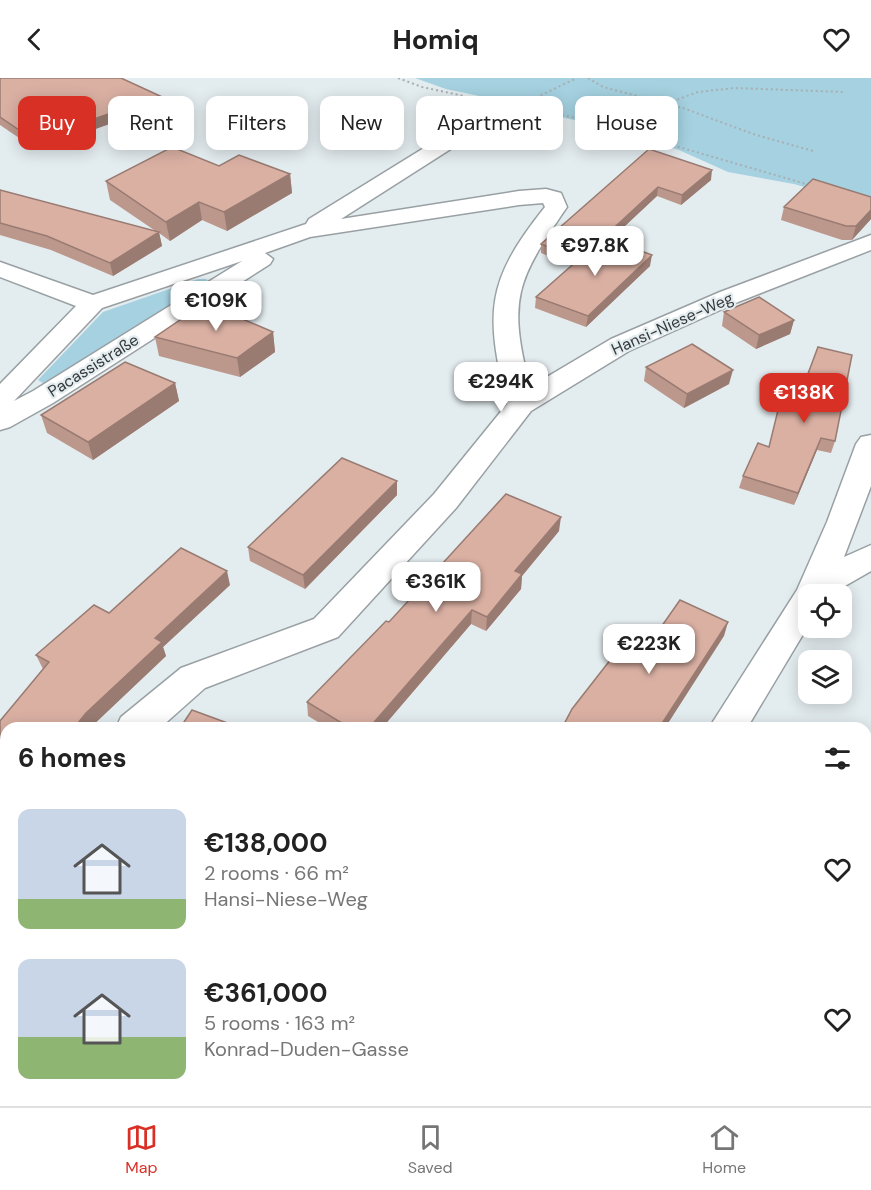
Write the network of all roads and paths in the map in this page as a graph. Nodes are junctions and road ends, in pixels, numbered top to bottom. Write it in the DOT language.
graph roads {
  1 [pos="398,78"];
  2 [pos="577,78"];
  3 [pos="588,78"];
  4 [pos="844,92"];
  5 [pos="468,96"];
  6 [pos="539,96"];
  7 [pos="639,96"];
  8 [pos="678,98"];
  9 [pos="678,107"];
  10 [pos="563,115"];
  11 [pos="435,150"];
  12 [pos="813,151"];
  13 [pos="814,186"];
  14 [pos="306,231"];
  15 [pos="871,242"];
  16 [pos="0,270"];
  17 [pos="93,303"];
  18 [pos="0,400"];
  19 [pos="521,405"];
  20 [pos="0,421"];
  21 [pos="871,444"];
  22 [pos="871,556"];
  23 [pos="816,584"];
  24 [pos="828,584"];
  25 [pos="798,616"];
  26 [pos="141,722"];
  27 [pos="731,722"];
  1 -- 5 [label="path"];
  2 -- 6 [label="path"];
  3 -- 7 [label="path"];
  4 -- 8 [label="path"];
  9 -- 12 [label="path"];
  10 -- 13 [label="path"];
  11 -- 14 [label="street, Pacassistraße"];
  14 -- 17 [label="street, Pacassistraße"];
  14 -- 19 [label="street"];
  14 -- 20 [label="street, Pacassistraße"];
  15 -- 19 [label="street, Hansi-Niese-Weg"];
  16 -- 17 [label="street"];
  17 -- 18 [label="street, Pacassistraße"];
  19 -- 26 [label="street"];
  21 -- 23 [label="street"];
  22 -- 24 [label="street"];
  25 -- 27 [label="street"];
}
